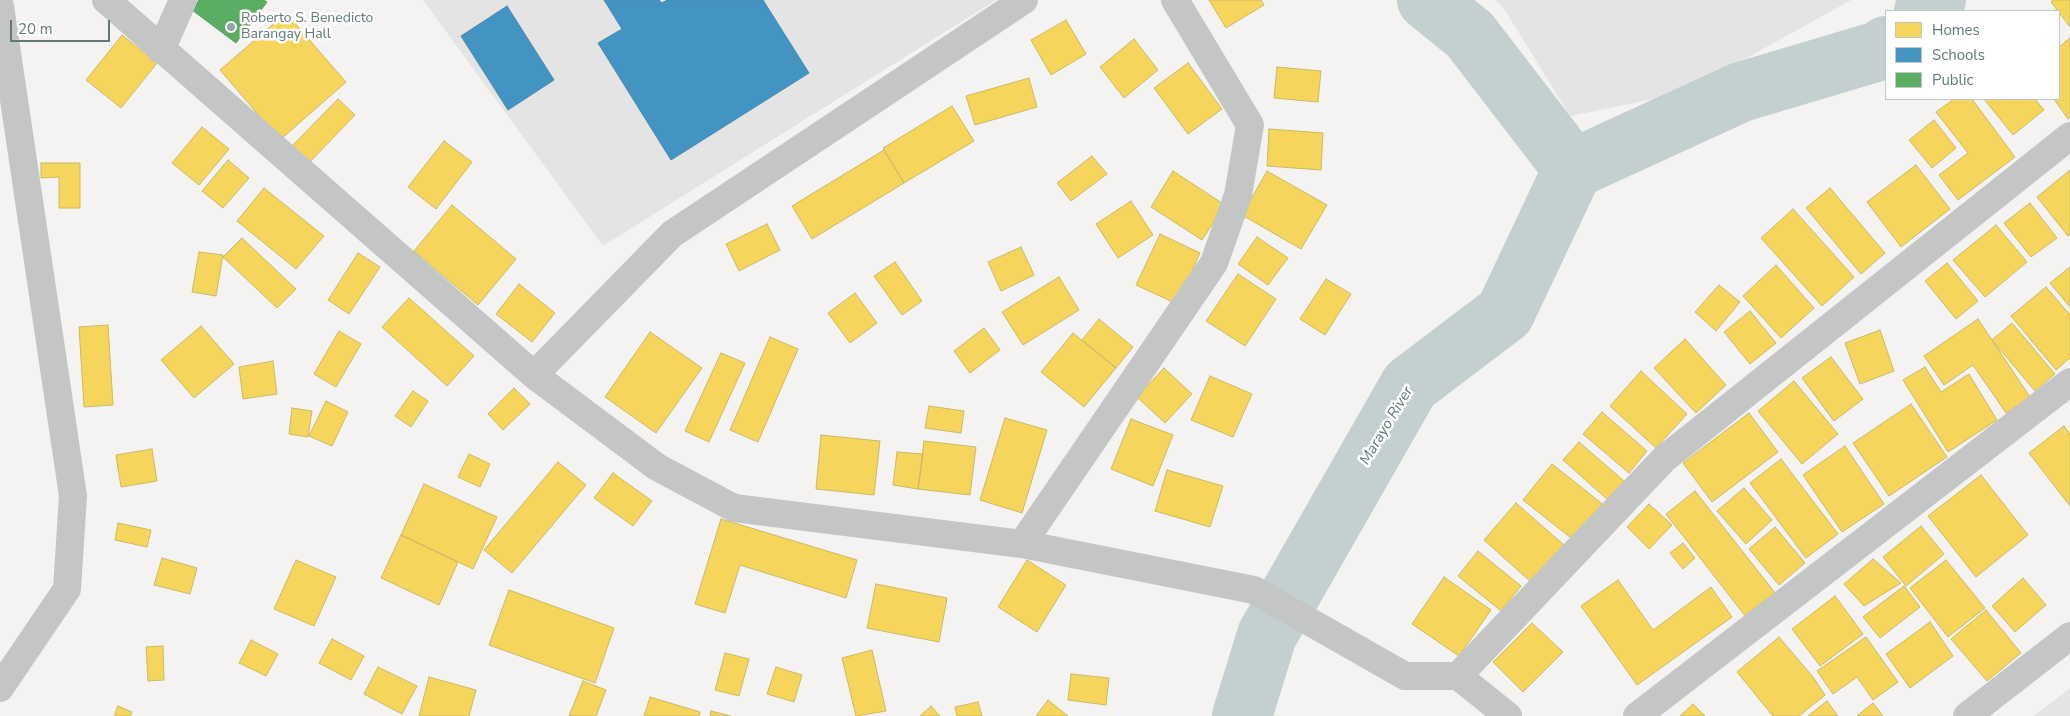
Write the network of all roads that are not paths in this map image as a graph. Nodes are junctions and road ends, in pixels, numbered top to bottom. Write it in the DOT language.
graph roads {
  1 [pos="106,0"];
  2 [pos="183,0"];
  3 [pos="1024,0"];
  4 [pos="1175,0"];
  5 [pos="0,6"];
  6 [pos="162,50"];
  7 [pos="2070,136"];
  8 [pos="534,375"];
  9 [pos="2070,382"];
  10 [pos="1022,544"];
  11 [pos="2070,636"];
  12 [pos="1458,676"];
  13 [pos="0,688"];
  14 [pos="1508,716"];
  15 [pos="1637,716"];
  16 [pos="1967,716"];
  1 -- 6 [label="street"];
  2 -- 6 [label="street"];
  3 -- 8 [label="street"];
  4 -- 10 [label="street"];
  5 -- 13 [label="street"];
  6 -- 8 [label="street"];
  7 -- 12 [label="street"];
  8 -- 10 [label="street"];
  9 -- 15 [label="street"];
  10 -- 12 [label="street"];
  11 -- 16 [label="street"];
  12 -- 14 [label="street"];
}
